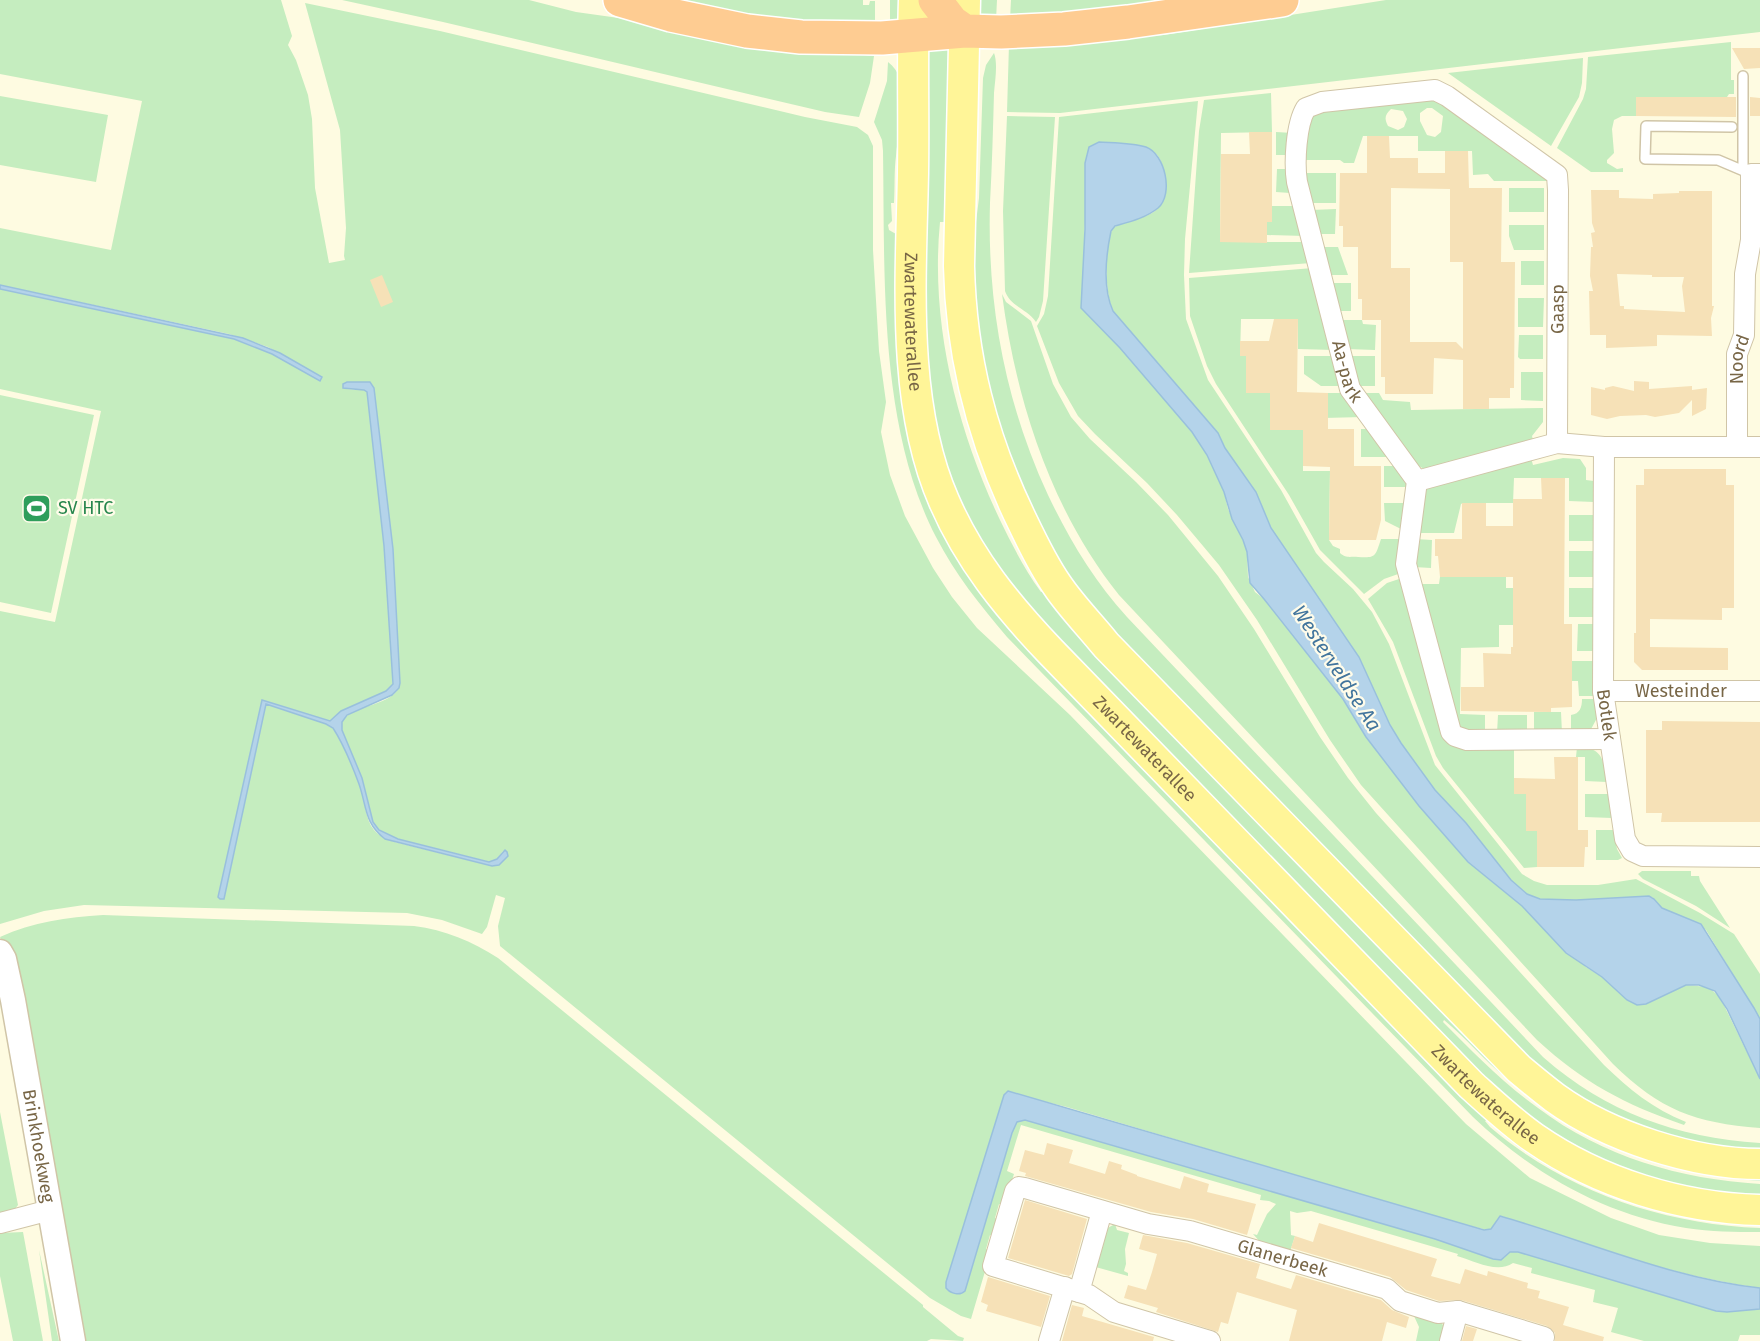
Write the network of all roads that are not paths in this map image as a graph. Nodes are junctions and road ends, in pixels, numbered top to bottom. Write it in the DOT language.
graph roads {
  1 [pos="620,0"];
  2 [pos="914,0"];
  3 [pos="935,0"];
  4 [pos="1282,0"];
  5 [pos="965,15"];
  6 [pos="914,35"];
  7 [pos="1743,76"];
  8 [pos="1732,127"];
  9 [pos="1751,173"];
  10 [pos="1557,175"];
  11 [pos="1557,444"];
  12 [pos="1604,447"];
  13 [pos="1737,447"];
  14 [pos="1760,447"];
  15 [pos="1417,480"];
  16 [pos="1604,691"];
  17 [pos="1760,691"];
  18 [pos="1610,739"];
  19 [pos="1760,857"];
  20 [pos="0,952"];
  21 [pos="1760,1164"];
  22 [pos="1760,1209"];
  23 [pos="50,1210"];
  24 [pos="1102,1211"];
  25 [pos="0,1223"];
  26 [pos="1072,1290"];
  27 [pos="1458,1311"];
  28 [pos="73,1341"];
  29 [pos="1049,1341"];
  30 [pos="1210,1341"];
  31 [pos="1450,1341"];
  32 [pos="1543,1341"];
  1 -- 6 [label="highway"];
  2 -- 6 [label="main road, Zwartewaterallee"];
  3 -- 5 [label="highway"];
  4 -- 5 [label="highway"];
  5 -- 6 [label="highway"];
  5 -- 21 [label="main road"];
  6 -- 22 [label="main road, Zwartewaterallee"];
  7 -- 9 [label="lane, Noord"];
  8 -- 9 [label="lane"];
  9 -- 13 [label="street, Noord"];
  10 -- 11 [label="street, Gaasp"];
  10 -- 15 [label="street, Aa-park"];
  11 -- 12 [label="street"];
  11 -- 15 [label="street"];
  12 -- 13 [label="street"];
  12 -- 16 [label="street, Botlek"];
  13 -- 14 [label="street"];
  15 -- 18 [label="street"];
  16 -- 17 [label="street, Westeinder"];
  16 -- 18 [label="street, Botlek"];
  18 -- 19 [label="street, Botlek"];
  20 -- 23 [label="street, Brinkhoekweg"];
  23 -- 25 [label="street"];
  23 -- 28 [label="street, Brinkhoekweg"];
  24 -- 26 [label="street"];
  24 -- 26 [label="street, Glanerbeek"];
  24 -- 27 [label="street, Glanerbeek"];
  26 -- 29 [label="street"];
  26 -- 30 [label="street, Glanerbeek"];
  27 -- 31 [label="street"];
  27 -- 32 [label="street, Glanerbeek"];
}
